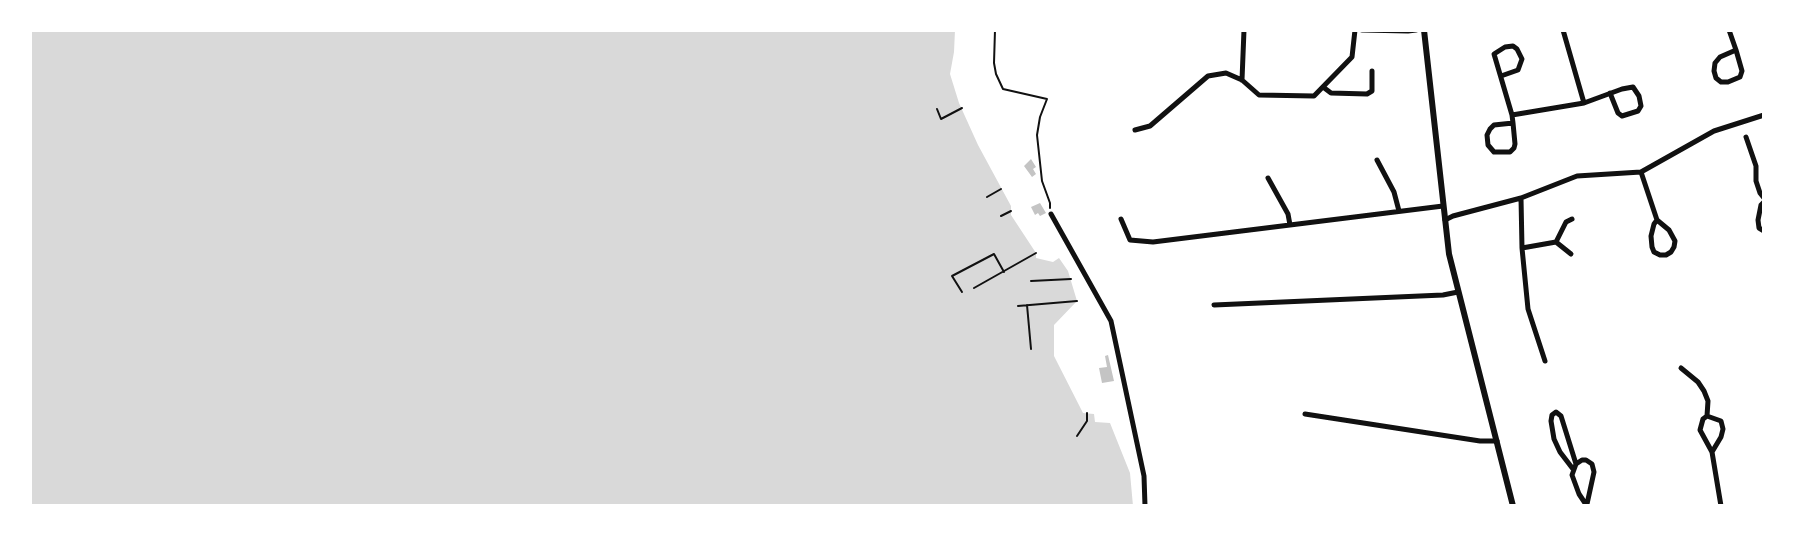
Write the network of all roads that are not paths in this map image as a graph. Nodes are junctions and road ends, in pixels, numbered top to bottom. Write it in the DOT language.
graph roads {
  1 [pos="1244,30"];
  2 [pos="1355,30"];
  3 [pos="1362,30"];
  4 [pos="1416,30"];
  5 [pos="1424,30"];
  6 [pos="1563,30"];
  7 [pos="1729,30"];
  8 [pos="1736,50"];
  9 [pos="1372,71"];
  10 [pos="1501,76"];
  11 [pos="1242,80"];
  12 [pos="1323,87"];
  13 [pos="1610,93"];
  14 [pos="1584,103"];
  15 [pos="1512,115"];
  16 [pos="1764,115"];
  17 [pos="1513,123"];
  18 [pos="1135,130"];
  19 [pos="1746,137"];
  20 [pos="1377,160"];
  21 [pos="1641,172"];
  22 [pos="1268,178"];
  23 [pos="1521,198"];
  24 [pos="1764,200"];
  25 [pos="1443,206"];
  26 [pos="1399,212"];
  27 [pos="1051,214"];
  28 [pos="1121,219"];
  29 [pos="1572,219"];
  30 [pos="1445,220"];
  31 [pos="1657,220"];
  32 [pos="1290,225"];
  33 [pos="1764,231"];
  34 [pos="1556,242"];
  35 [pos="1522,248"];
  36 [pos="1571,254"];
  37 [pos="1458,292"];
  38 [pos="1214,305"];
  39 [pos="1545,361"];
  40 [pos="1681,368"];
  41 [pos="1305,414"];
  42 [pos="1707,416"];
  43 [pos="1497,441"];
  44 [pos="1712,452"];
  45 [pos="1575,467"];
  46 [pos="1587,505"];
  47 [pos="1145,506"];
  48 [pos="1513,506"];
  49 [pos="1721,506"];
  1 -- 11 [label="street"];
  2 -- 12 [label="street"];
  3 -- 4 [label="street"];
  5 -- 25 [label="street"];
  6 -- 14 [label="street"];
  7 -- 8 [label="street"];
  8 -- 8 [label="street"];
  9 -- 12 [label="street"];
  10 -- 10 [label="street"];
  10 -- 15 [label="street"];
  11 -- 12 [label="street"];
  11 -- 18 [label="street"];
  13 -- 13 [label="street"];
  13 -- 14 [label="street"];
  14 -- 15 [label="street"];
  15 -- 17 [label="street"];
  16 -- 21 [label="street"];
  17 -- 17 [label="street"];
  19 -- 24 [label="street"];
  20 -- 26 [label="street"];
  21 -- 23 [label="street"];
  21 -- 31 [label="street"];
  22 -- 32 [label="street"];
  23 -- 30 [label="street"];
  23 -- 35 [label="street"];
  24 -- 33 [label="street"];
  25 -- 26 [label="street"];
  25 -- 30 [label="street"];
  26 -- 32 [label="street"];
  27 -- 47 [label="street"];
  28 -- 32 [label="street"];
  29 -- 34 [label="street"];
  30 -- 37 [label="street"];
  31 -- 31 [label="street"];
  34 -- 35 [label="street"];
  34 -- 36 [label="street"];
  35 -- 39 [label="street"];
  37 -- 38 [label="street"];
  37 -- 43 [label="street"];
  40 -- 42 [label="street"];
  41 -- 43 [label="street"];
  42 -- 44 [label="street"];
  42 -- 44 [label="street"];
  43 -- 48 [label="street"];
  44 -- 49 [label="street"];
  45 -- 45 [label="street"];
  45 -- 46 [label="street"];
  45 -- 46 [label="street"];
}
